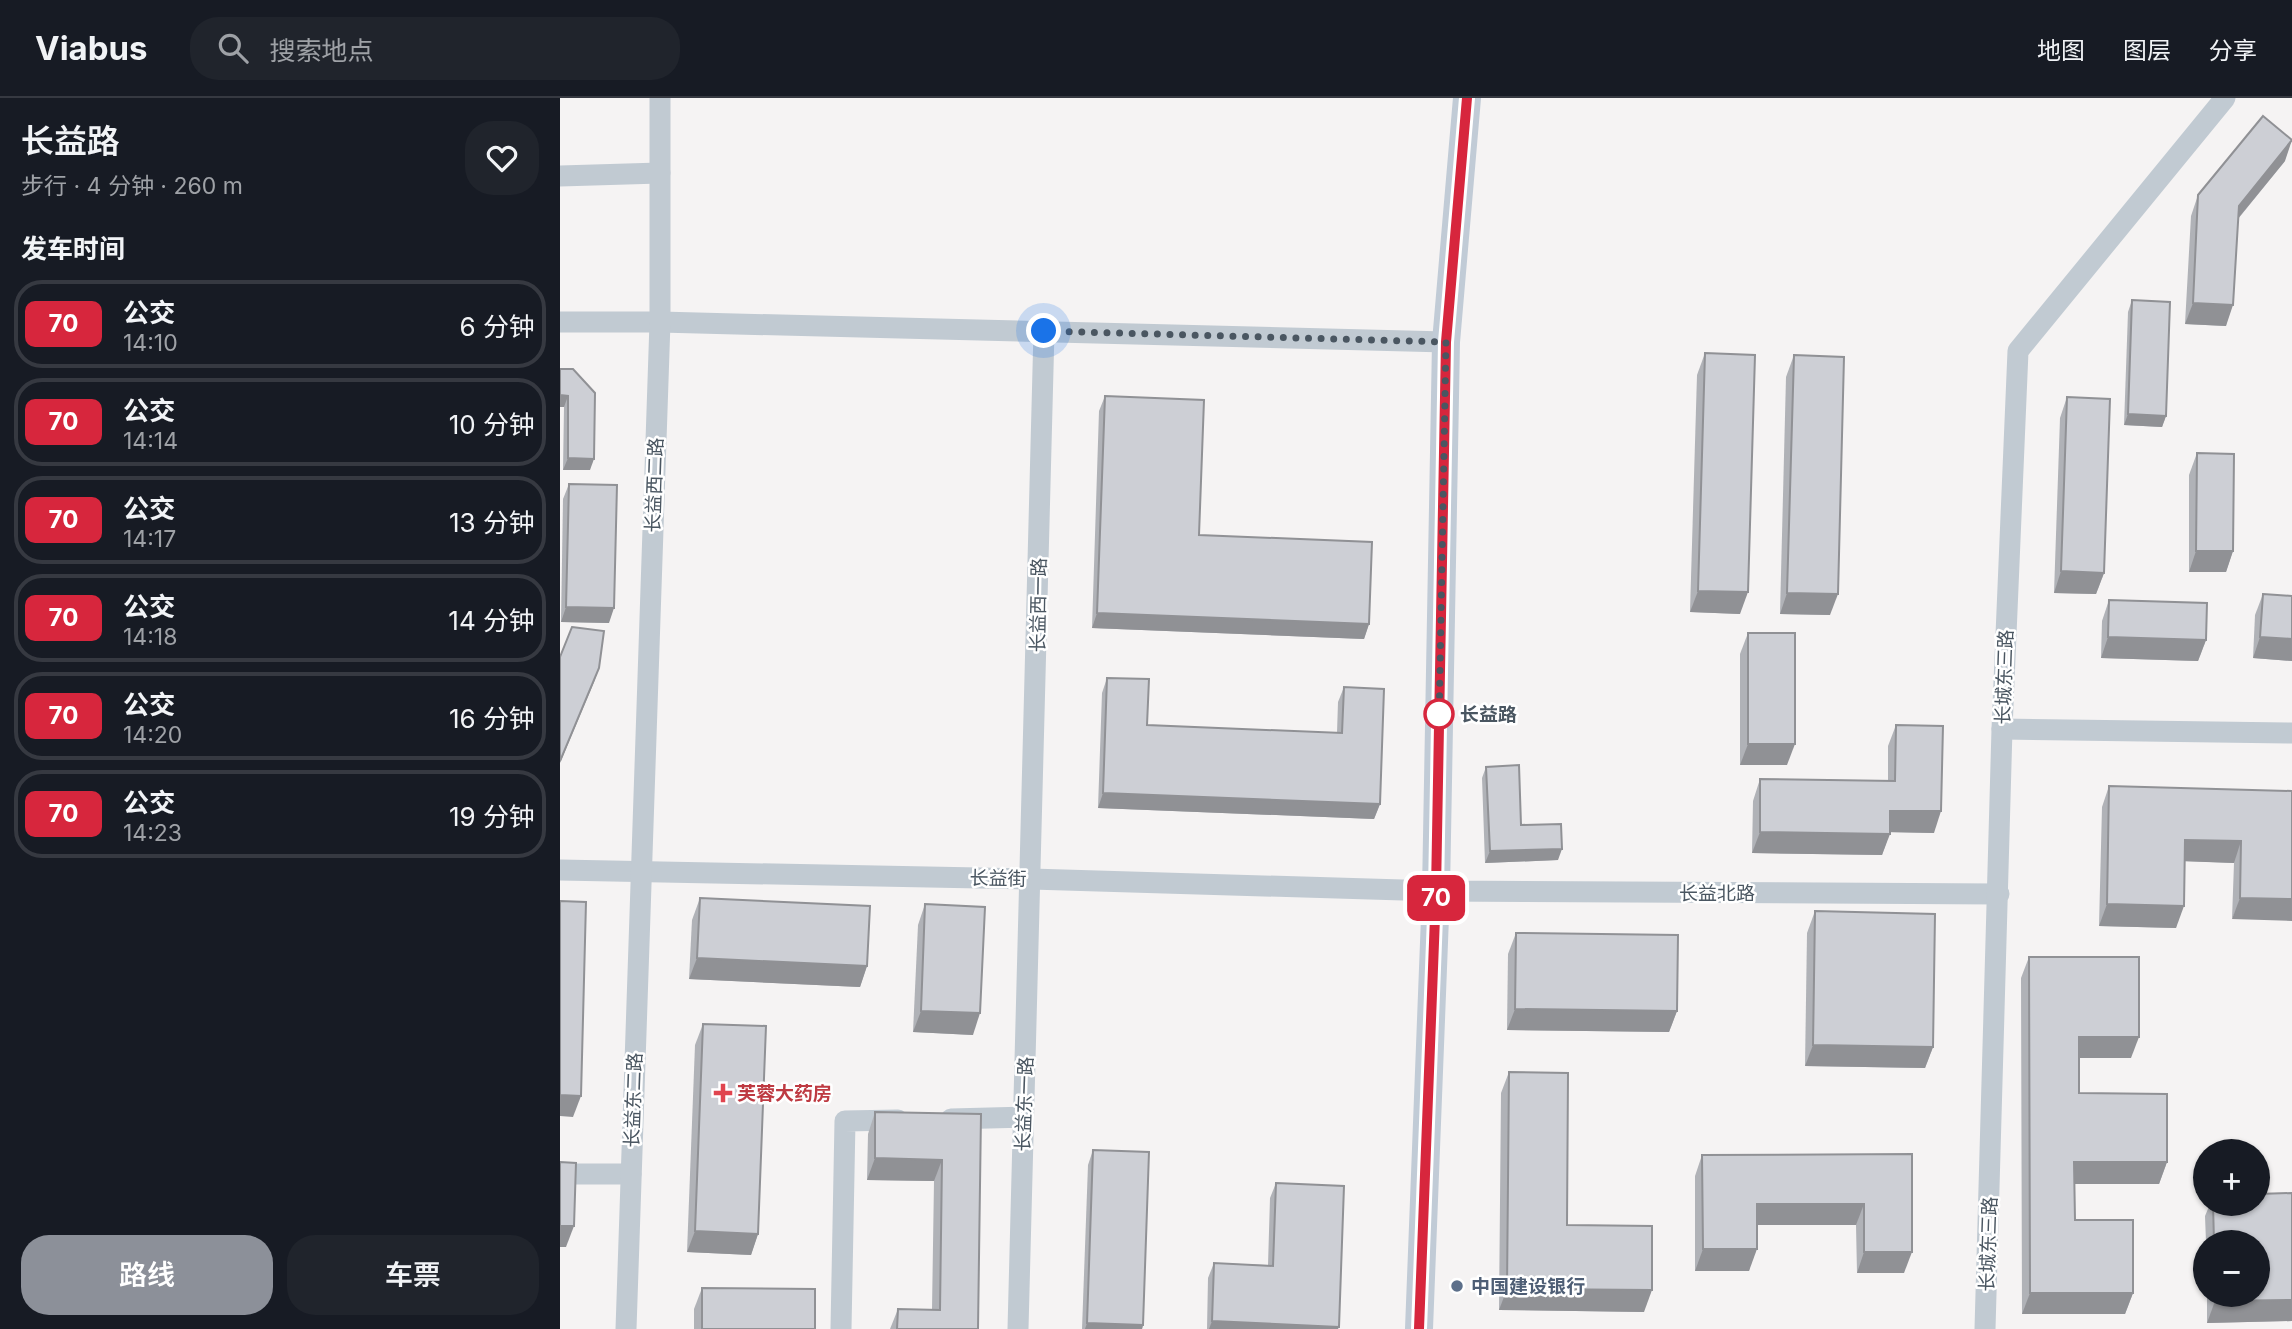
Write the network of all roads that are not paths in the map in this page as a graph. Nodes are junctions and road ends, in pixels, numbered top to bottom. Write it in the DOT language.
graph roads {
  1 [pos="660,98"];
  2 [pos="1467,98"];
  3 [pos="2225,98"];
  4 [pos="660,173"];
  5 [pos="560,176"];
  6 [pos="560,322"];
  7 [pos="660,322"];
  8 [pos="1044,331"];
  9 [pos="1446,342"];
  10 [pos="2002,729"];
  11 [pos="2292,733"];
  12 [pos="560,870"];
  13 [pos="640,871"];
  14 [pos="1031,879"];
  15 [pos="1436,891"];
  16 [pos="1999,894"];
  17 [pos="1023,1117"];
  18 [pos="560,1174"];
  19 [pos="631,1174"];
  20 [pos="626,1329"];
  21 [pos="841,1329"];
  22 [pos="1018,1329"];
  23 [pos="1419,1329"];
  24 [pos="1985,1329"];
  1 -- 4 [label="street, 长益西二路"];
  2 -- 9 [label="main road"];
  3 -- 10 [label="street, 长城东三路"];
  4 -- 5 [label="street"];
  4 -- 7 [label="street, 长益西二路"];
  6 -- 7 [label="street"];
  7 -- 8 [label="street"];
  7 -- 13 [label="street, 长益西二路"];
  8 -- 9 [label="street"];
  8 -- 14 [label="street, 长益西一路"];
  9 -- 15 [label="main road"];
  10 -- 11 [label="street"];
  10 -- 16 [label="street, 长城东三路"];
  12 -- 13 [label="street, 长益街"];
  13 -- 14 [label="street, 长益街"];
  13 -- 19 [label="street, 长益东二路"];
  14 -- 15 [label="street, 长益街"];
  14 -- 17 [label="street, 长益东一路"];
  15 -- 16 [label="street, 长益北路"];
  15 -- 23 [label="main road"];
  16 -- 24 [label="street, 长城东三路"];
  17 -- 21 [label="street"];
  17 -- 22 [label="street, 长益东一路"];
  18 -- 19 [label="street"];
  19 -- 20 [label="street, 长益东二路"];
}
